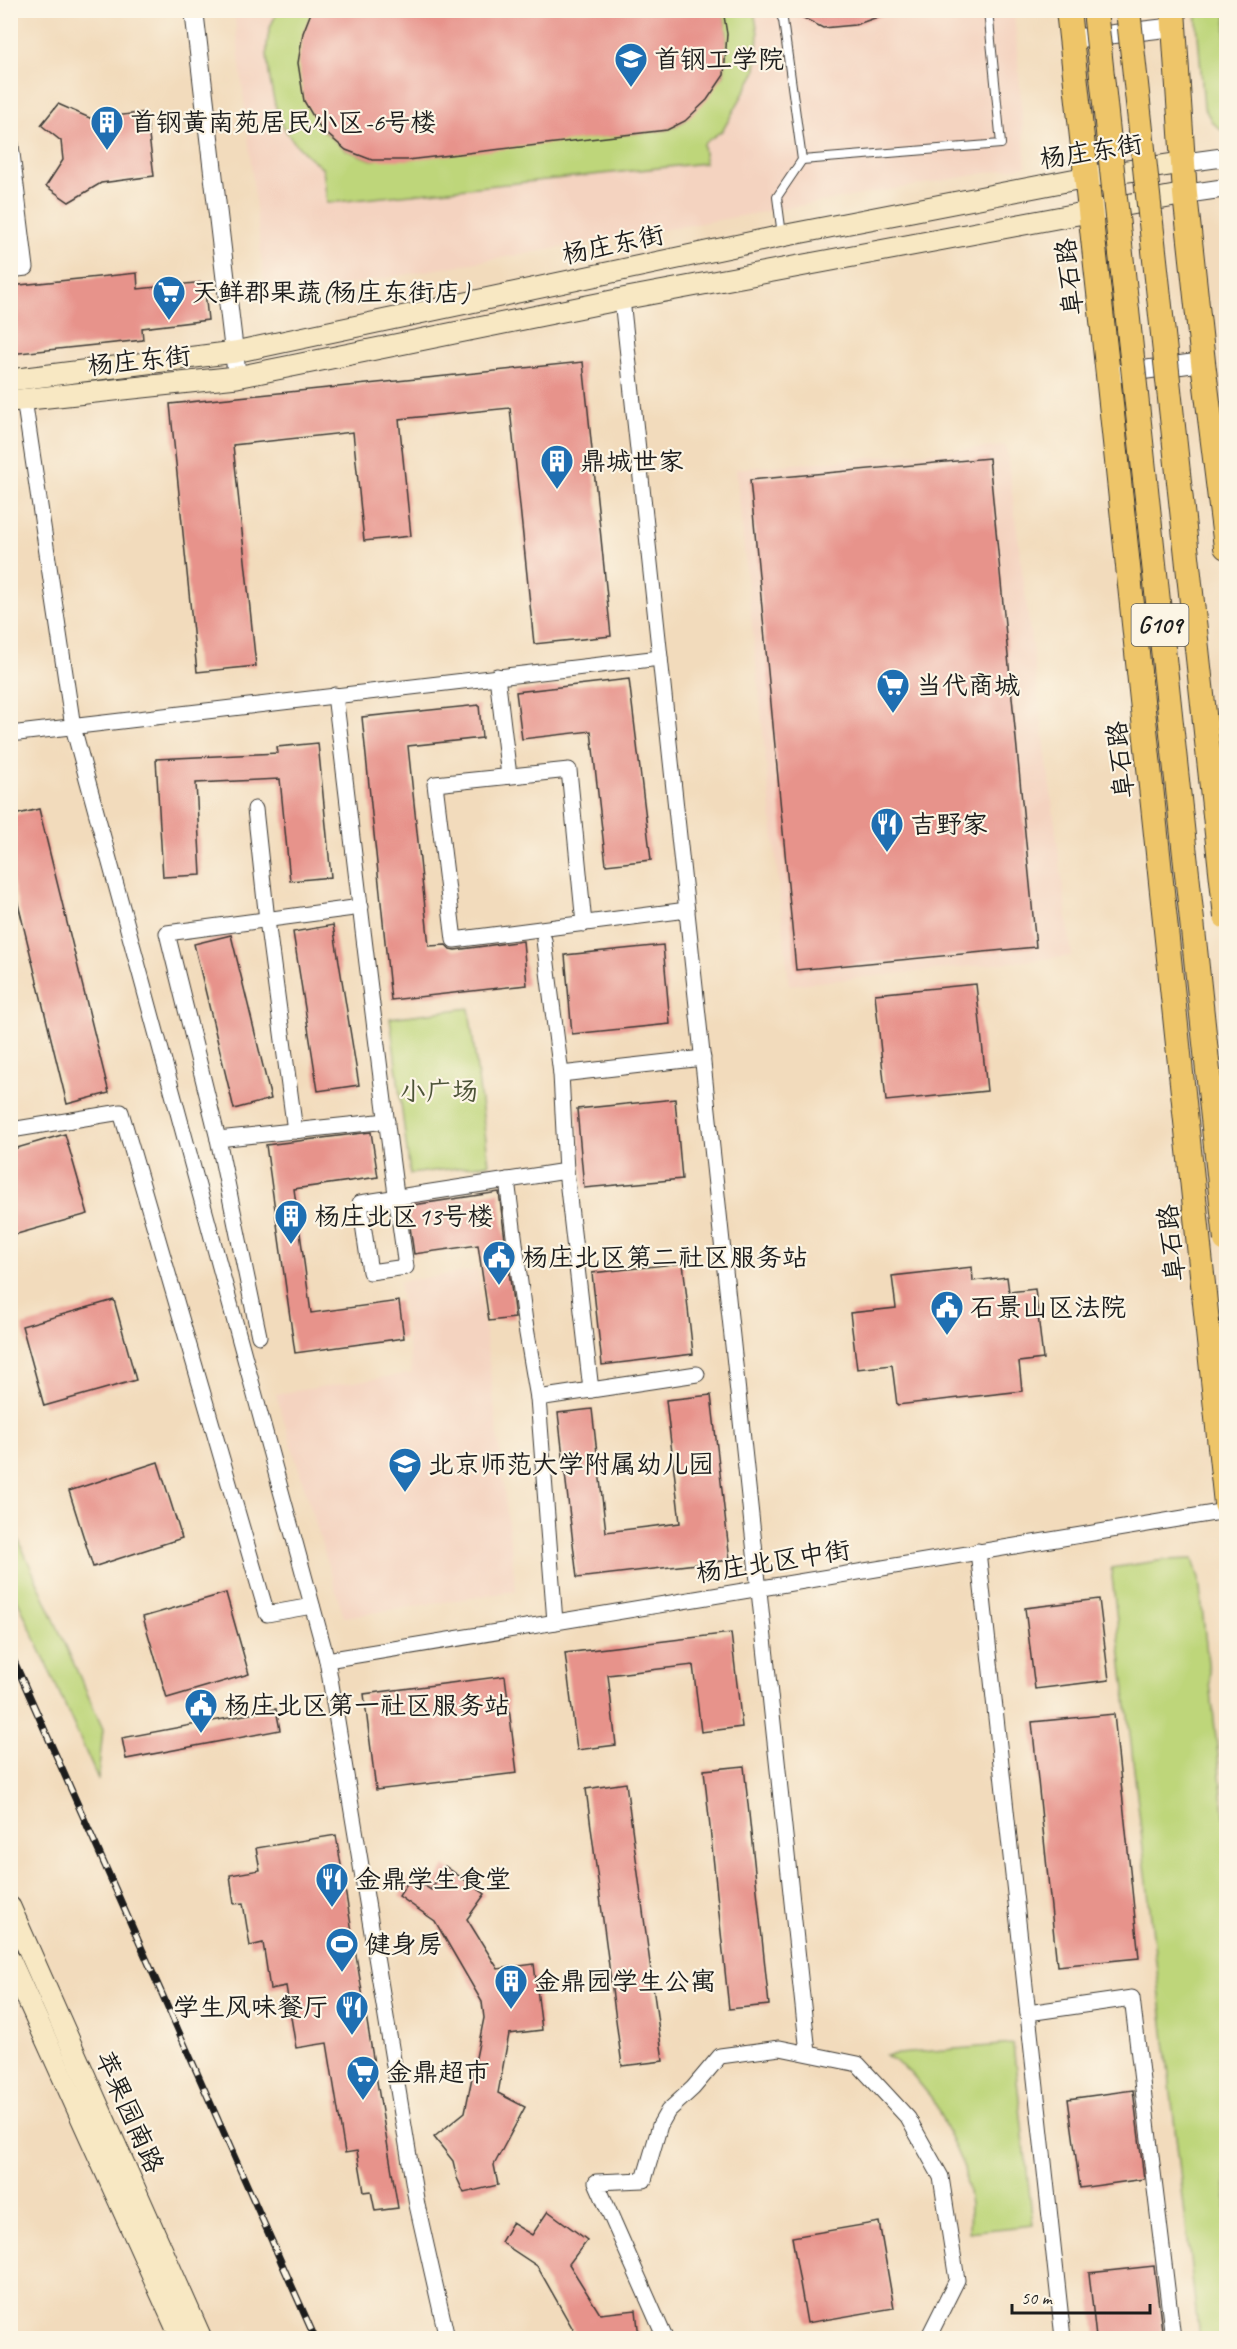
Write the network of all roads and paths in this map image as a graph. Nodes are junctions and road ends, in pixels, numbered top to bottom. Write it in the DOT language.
graph roads {
  1 [pos="194,10"];
  2 [pos="778,10"];
  3 [pos="988,10"];
  4 [pos="1068,10"];
  5 [pos="1095,10"];
  6 [pos="1128,10"];
  7 [pos="1174,19"];
  8 [pos="1071,39"];
  9 [pos="10,136"];
  10 [pos="1227,158"];
  11 [pos="802,160"];
  12 [pos="1182,163"];
  13 [pos="1087,177"];
  14 [pos="1227,188"];
  15 [pos="1185,194"];
  16 [pos="1091,211"];
  17 [pos="782,236"];
  18 [pos="10,270"];
  19 [pos="622,299"];
  20 [pos="235,352"];
  21 [pos="1203,362"];
  22 [pos="1108,375"];
  23 [pos="237,377"];
  24 [pos="10,380"];
  25 [pos="17,400"];
  26 [pos="1227,547"];
  27 [pos="660,658"];
  28 [pos="497,676"];
  29 [pos="335,695"];
  30 [pos="73,727"];
  31 [pos="10,734"];
  32 [pos="509,776"];
  33 [pos="255,809"];
  34 [pos="361,907"];
  35 [pos="687,910"];
  36 [pos="1227,917"];
  37 [pos="267,920"];
  38 [pos="584,924"];
  39 [pos="544,940"];
  40 [pos="703,1058"];
  41 [pos="561,1074"];
  42 [pos="387,1121"];
  43 [pos="10,1128"];
  44 [pos="295,1131"];
  45 [pos="218,1139"];
  46 [pos="566,1171"];
  47 [pos="507,1180"];
  48 [pos="396,1197"];
  49 [pos="1227,1240"];
  50 [pos="259,1336"];
  51 [pos="697,1374"];
  52 [pos="591,1390"];
  53 [pos="538,1398"];
  54 [pos="1227,1504"];
  55 [pos="1227,1511"];
  56 [pos="978,1551"];
  57 [pos="759,1587"];
  58 [pos="312,1606"];
  59 [pos="555,1622"];
  60 [pos="327,1660"];
  61 [pos="10,1907"];
  62 [pos="10,1960"];
  63 [pos="1028,2013"];
  64 [pos="808,2053"];
  65 [pos="181,2338"];
  66 [pos="201,2338"];
  67 [pos="447,2338"];
  68 [pos="665,2338"];
  69 [pos="928,2338"];
  70 [pos="1063,2338"];
  71 [pos="1173,2338"];
  1 -- 20 [label="street"];
  2 -- 11 [label="lane"];
  3 -- 11 [label="lane"];
  4 -- 8 [label="main road, 阜石路"];
  5 -- 49 [label="main road, 阜石路 / G109, bridge"];
  6 -- 36 [label="main road, G109, bridge"];
  7 -- 8 [label="street"];
  7 -- 12 [label="main road"];
  8 -- 13 [label="main road, 阜石路"];
  9 -- 18 [label="street"];
  10 -- 12 [label="street, 杨庄东街"];
  11 -- 17 [label="lane"];
  12 -- 13 [label="main road, 杨庄东街"];
  12 -- 15 [label="main road"];
  13 -- 16 [label="main road, 阜石路"];
  13 -- 17 [label="main road, 杨庄东街"];
  14 -- 15 [label="street, 杨庄东街"];
  15 -- 16 [label="main road, 杨庄东街"];
  15 -- 21 [label="main road"];
  16 -- 19 [label="main road, 杨庄东街"];
  16 -- 22 [label="main road, 阜石路"];
  17 -- 20 [label="main road, 杨庄东街"];
  19 -- 23 [label="main road, 杨庄东街"];
  19 -- 27 [label="street"];
  20 -- 23 [label="street"];
  20 -- 24 [label="main road, 杨庄东街"];
  21 -- 22 [label="street"];
  21 -- 26 [label="main road"];
  22 -- 54 [label="main road, 阜石路"];
  23 -- 25 [label="main road, 杨庄东街"];
  25 -- 30 [label="street"];
  27 -- 28 [label="street"];
  27 -- 35 [label="street"];
  28 -- 29 [label="street"];
  28 -- 32 [label="street"];
  29 -- 30 [label="street"];
  29 -- 34 [label="street"];
  30 -- 31 [label="street"];
  30 -- 58 [label="street"];
  32 -- 38 [label="street"];
  32 -- 38 [label="street"];
  33 -- 37 [label="street"];
  34 -- 37 [label="street"];
  34 -- 42 [label="street"];
  35 -- 38 [label="street"];
  35 -- 40 [label="street"];
  37 -- 44 [label="street"];
  37 -- 45 [label="street"];
  39 -- 41 [label="street"];
  40 -- 41 [label="street"];
  40 -- 57 [label="street"];
  41 -- 46 [label="street"];
  42 -- 44 [label="street"];
  42 -- 48 [label="street"];
  43 -- 58 [label="street"];
  44 -- 45 [label="street"];
  45 -- 50 [label="street"];
  46 -- 47 [label="street"];
  46 -- 52 [label="street"];
  47 -- 48 [label="street"];
  47 -- 53 [label="street"];
  48 -- 48 [label="street"];
  51 -- 52 [label="street"];
  52 -- 53 [label="street"];
  53 -- 59 [label="street"];
  55 -- 56 [label="street, 杨庄北区中街"];
  56 -- 57 [label="street, 杨庄北区中街"];
  56 -- 63 [label="street"];
  57 -- 59 [label="street, 杨庄北区中街"];
  57 -- 64 [label="street"];
  58 -- 60 [label="street"];
  59 -- 60 [label="street, 杨庄北区中街"];
  60 -- 67 [label="street"];
  61 -- 66 [label="main road, 苹果园南路"];
  62 -- 65 [label="main road, 苹果园南路"];
  63 -- 70 [label="street"];
  63 -- 71 [label="street"];
  64 -- 68 [label="street"];
  64 -- 69 [label="street"];
}
